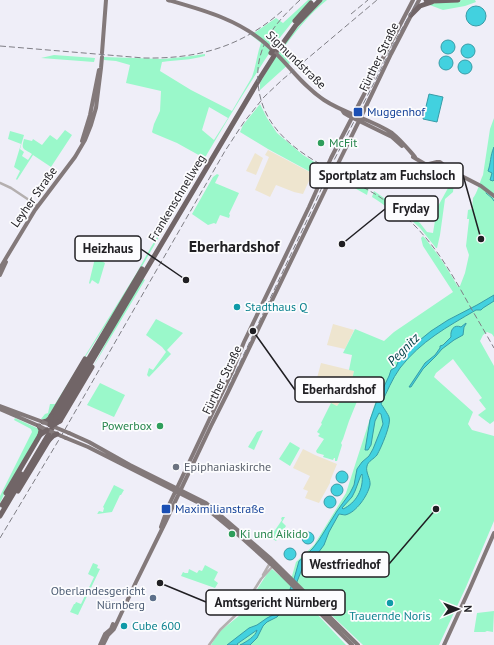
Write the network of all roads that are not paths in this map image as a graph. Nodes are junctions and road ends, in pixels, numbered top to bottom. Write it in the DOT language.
graph roads {
  1 [pos="106,0"];
  2 [pos="168,0"];
  3 [pos="315,0"];
  4 [pos="320,0"];
  5 [pos="413,0"];
  6 [pos="419,0"];
  7 [pos="426,0"];
  8 [pos="458,0"];
  9 [pos="433,1"];
  10 [pos="411,15"];
  11 [pos="396,39"];
  12 [pos="276,49"];
  13 [pos="386,52"];
  14 [pos="391,55"];
  15 [pos="357,108"];
  16 [pos="364,111"];
  17 [pos="352,116"];
  18 [pos="360,120"];
  19 [pos="345,130"];
  20 [pos="352,136"];
  21 [pos="0,183"];
  22 [pos="493,194"];
  23 [pos="38,206"];
  24 [pos="7,258"];
  25 [pos="0,268"];
  26 [pos="0,275"];
  27 [pos="110,327"];
  28 [pos="0,408"];
  29 [pos="51,416"];
  30 [pos="60,421"];
  31 [pos="41,424"];
  32 [pos="50,429"];
  33 [pos="59,432"];
  34 [pos="40,435"];
  35 [pos="48,442"];
  36 [pos="178,491"];
  37 [pos="0,505"];
  38 [pos="0,513"];
  39 [pos="494,533"];
  40 [pos="272,564"];
  41 [pos="136,582"];
  42 [pos="320,610"];
  43 [pos="100,645"];
  44 [pos="103,645"];
  45 [pos="209,645"];
  46 [pos="352,645"];
  47 [pos="358,645"];
  48 [pos="444,645"];
  1 -- 23 [label="main road, Leyher Straße"];
  2 -- 17 [label="main road, Sigmundstraße"];
  3 -- 12 [label="highway, Frankenschnellweg"];
  4 -- 12 [label="highway, Frankenschnellweg"];
  5 -- 11 [label="main road, Fürther Straße"];
  6 -- 10 [label="main road, Fürther Straße"];
  7 -- 9 [label="highway"];
  8 -- 9 [label="highway"];
  9 -- 10 [label="highway"];
  10 -- 11 [label="main road, Fürther Straße"];
  11 -- 13 [label="main road, Fürther Straße"];
  11 -- 14 [label="main road, Fürther Straße"];
  12 -- 27 [label="highway, Frankenschnellweg, bridge"];
  13 -- 14 [label="main road"];
  13 -- 15 [label="main road, Fürther Straße"];
  14 -- 16 [label="main road, Fürther Straße"];
  15 -- 16 [label="main road"];
  15 -- 17 [label="main road, Fürther Straße"];
  16 -- 18 [label="main road, Fürther Straße"];
  17 -- 18 [label="main road, Sigmundstraße"];
  17 -- 19 [label="main road, Fürther Straße"];
  18 -- 20 [label="main road, Fürther Straße"];
  18 -- 22 [label="main road, Sigmundstraße"];
  19 -- 20 [label="main road"];
  19 -- 36 [label="main road, Fürther Straße"];
  20 -- 36 [label="main road, Fürther Straße"];
  21 -- 23 [label="street"];
  23 -- 24 [label="main road, Leyher Straße"];
  24 -- 25 [label="main road, Leyher Straße"];
  24 -- 26 [label="main road, Leyher Straße"];
  27 -- 29 [label="highway"];
  27 -- 30 [label="highway"];
  27 -- 32 [label="highway, Frankenschnellweg"];
  27 -- 38 [label="highway, Frankenschnellweg"];
  28 -- 31 [label="main road"];
  29 -- 31 [label="highway, bridge"];
  29 -- 32 [label="highway, bridge"];
  30 -- 32 [label="highway, bridge"];
  30 -- 33 [label="highway, bridge"];
  31 -- 32 [label="main road, bridge"];
  31 -- 34 [label="highway, bridge"];
  32 -- 33 [label="main road, bridge"];
  32 -- 34 [label="highway, bridge"];
  32 -- 35 [label="highway, bridge"];
  32 -- 38 [label="highway, Frankenschnellweg"];
  33 -- 35 [label="highway, bridge"];
  33 -- 36 [label="main road, bridge"];
  33 -- 36 [label="main road, bridge"];
  34 -- 37 [label="highway"];
  35 -- 38 [label="highway"];
  36 -- 40 [label="main road"];
  36 -- 41 [label="main road, Fürther Straße"];
  39 -- 48 [label="main road"];
  40 -- 42 [label="main road"];
  40 -- 45 [label="street"];
  41 -- 43 [label="main road, Fürther Straße"];
  41 -- 44 [label="main road, Fürther Straße"];
  42 -- 46 [label="main road"];
  42 -- 47 [label="main road"];
}
